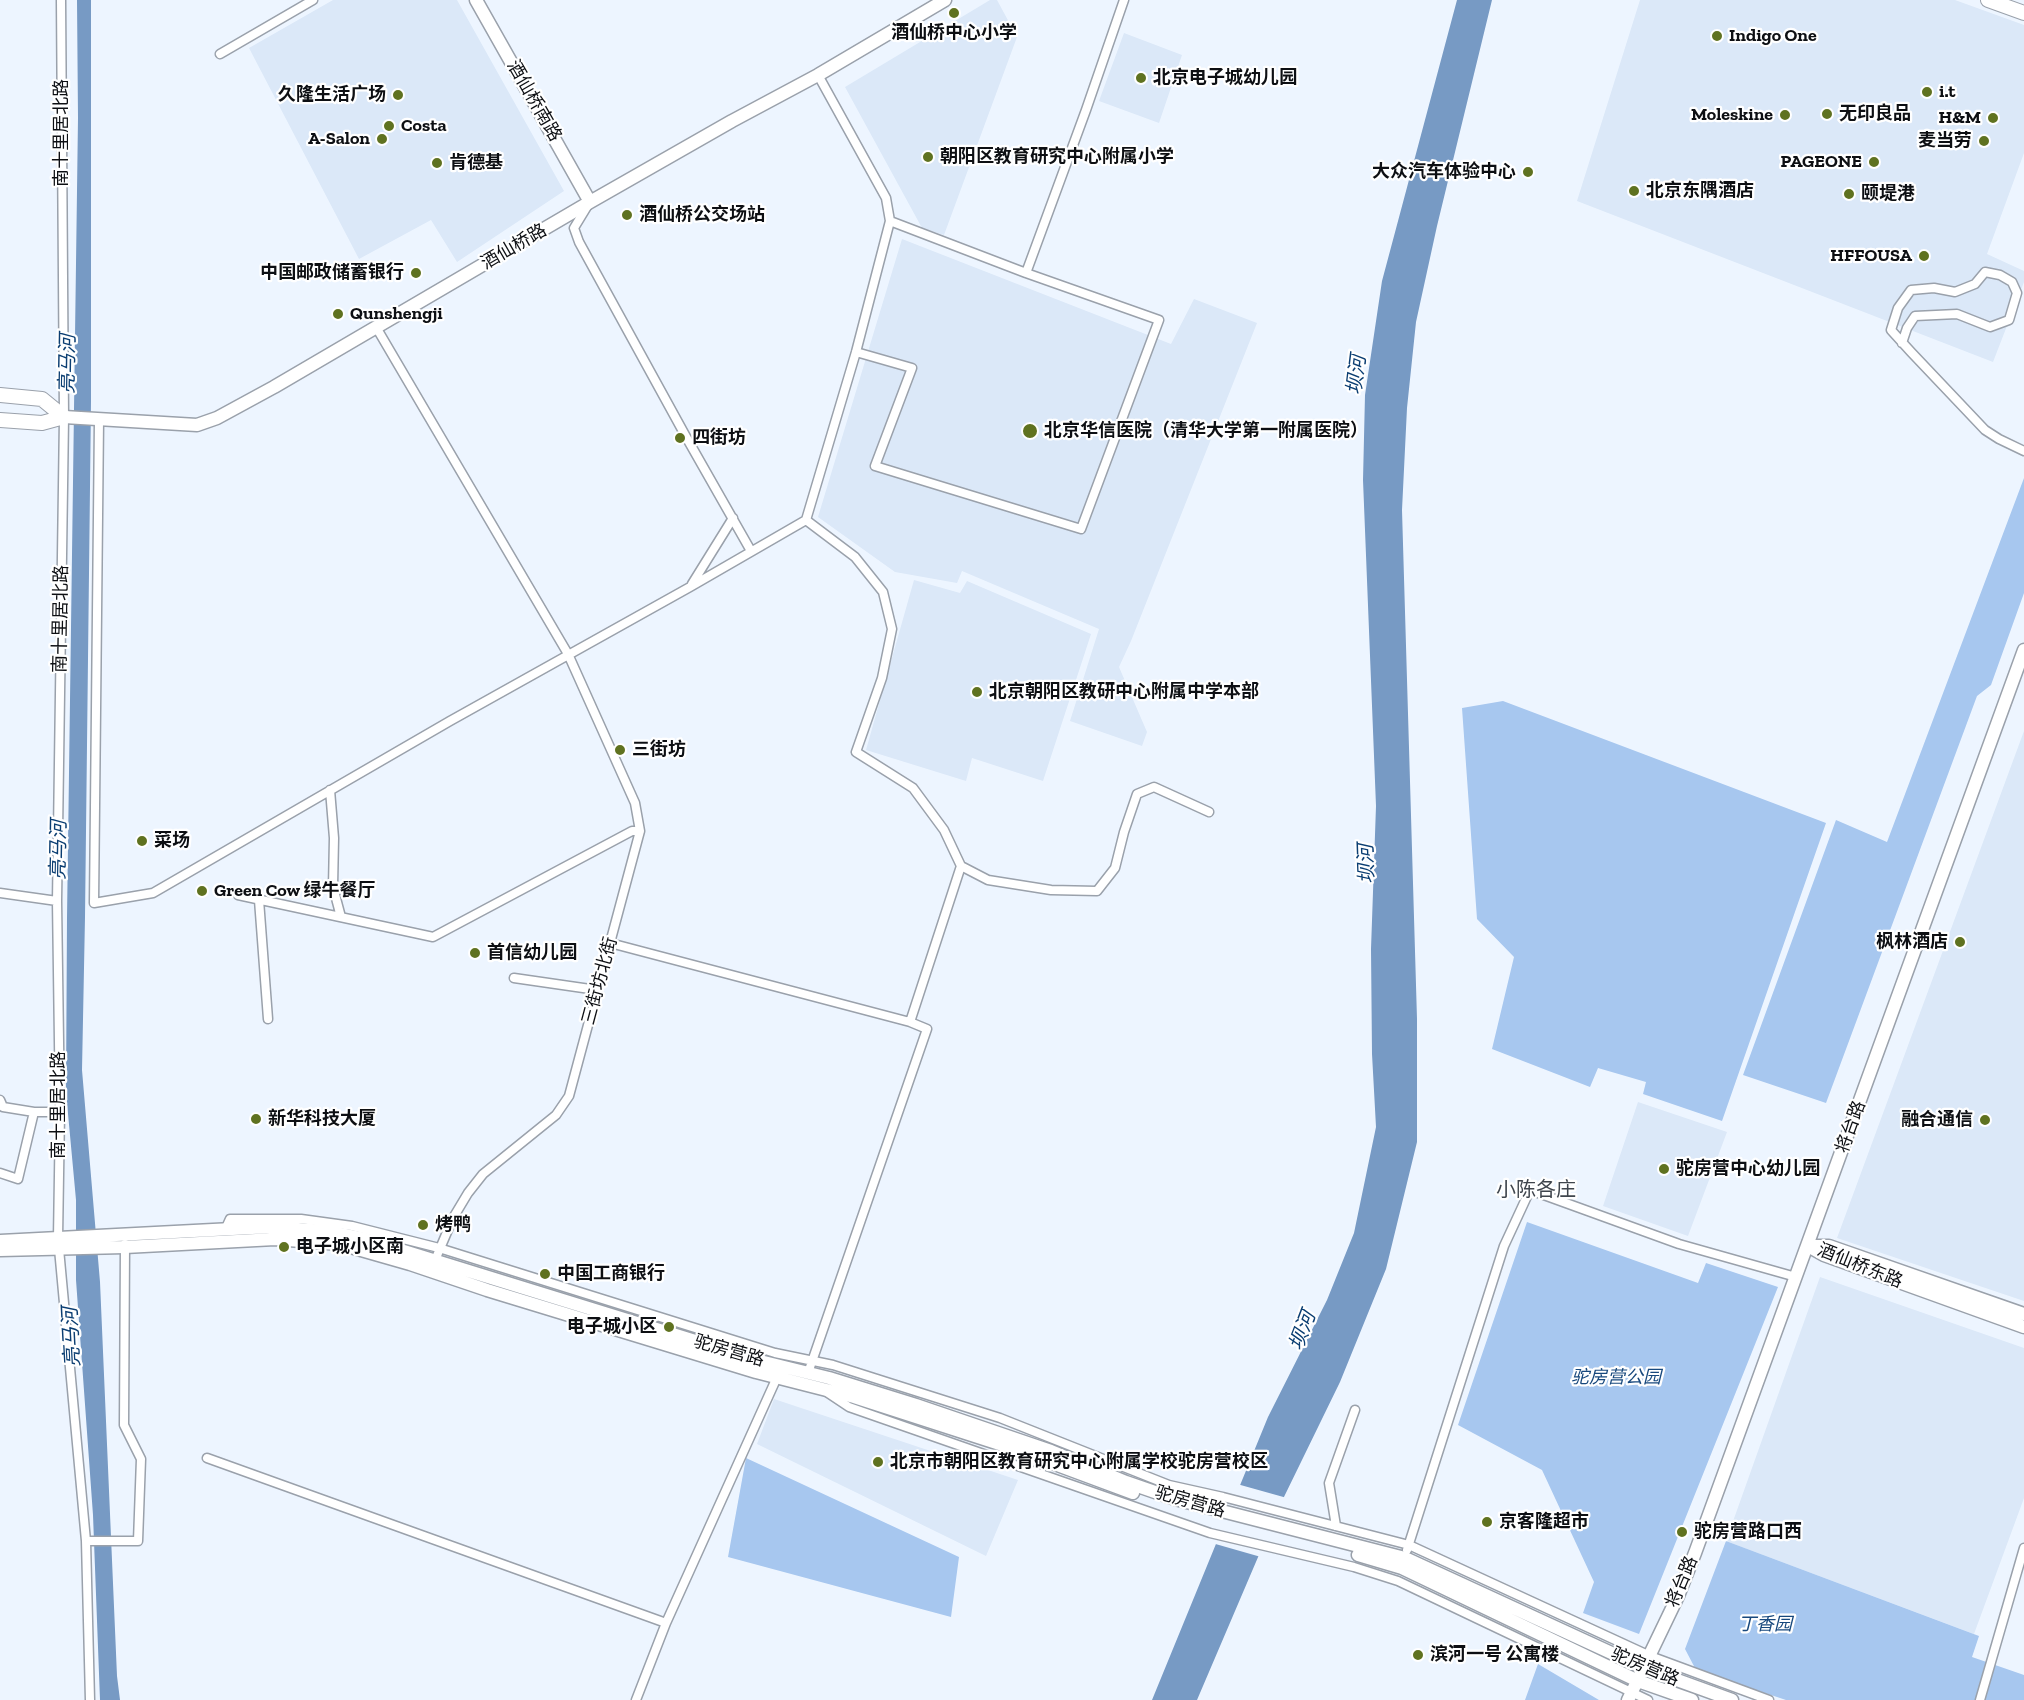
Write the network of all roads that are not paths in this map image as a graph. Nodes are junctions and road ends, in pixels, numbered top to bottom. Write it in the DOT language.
graph roads {
  1 [pos="61,0"];
  2 [pos="313,0"];
  3 [pos="476,0"];
  4 [pos="945,0"];
  5 [pos="1124,0"];
  6 [pos="1988,0"];
  7 [pos="2024,13"];
  8 [pos="220,54"];
  9 [pos="818,75"];
  10 [pos="590,202"];
  11 [pos="890,221"];
  12 [pos="1026,273"];
  13 [pos="376,327"];
  14 [pos="1902,343"];
  15 [pos="856,352"];
  16 [pos="0,395"];
  17 [pos="64,417"];
  18 [pos="0,420"];
  19 [pos="99,420"];
  20 [pos="2024,450"];
  21 [pos="733,518"];
  22 [pos="806,520"];
  23 [pos="751,551"];
  24 [pos="690,587"];
  25 [pos="2024,650"];
  26 [pos="568,654"];
  27 [pos="330,790"];
  28 [pos="1209,812"];
  29 [pos="640,831"];
  30 [pos="961,866"];
  31 [pos="0,893"];
  32 [pos="238,895"];
  33 [pos="259,900"];
  34 [pos="57,901"];
  35 [pos="341,917"];
  36 [pos="610,944"];
  37 [pos="514,978"];
  38 [pos="597,990"];
  39 [pos="268,1019"];
  40 [pos="910,1022"];
  41 [pos="0,1100"];
  42 [pos="34,1112"];
  43 [pos="60,1112"];
  44 [pos="0,1173"];
  45 [pos="0,1241"];
  46 [pos="125,1241"];
  47 [pos="58,1244"];
  48 [pos="1808,1246"];
  49 [pos="0,1250"];
  50 [pos="434,1259"];
  51 [pos="1796,1277"];
  52 [pos="2024,1314"];
  53 [pos="2024,1327"];
  54 [pos="812,1360"];
  55 [pos="779,1372"];
  56 [pos="808,1373"];
  57 [pos="820,1387"];
  58 [pos="1355,1410"];
  59 [pos="207,1458"];
  60 [pos="1217,1514"];
  61 [pos="1335,1526"];
  62 [pos="86,1541"];
  63 [pos="1409,1545"];
  64 [pos="2024,1548"];
  65 [pos="1403,1563"];
  66 [pos="1398,1581"];
  67 [pos="666,1623"];
  68 [pos="1650,1656"];
  69 [pos="1644,1668"];
  70 [pos="1633,1691"];
  71 [pos="90,1700"];
  72 [pos="636,1700"];
  73 [pos="1648,1700"];
  74 [pos="1692,1700"];
  75 [pos="1732,1700"];
  76 [pos="1770,1700"];
  77 [pos="1980,1700"];
  1 -- 17 [label="street, 南十里居北路"];
  2 -- 8 [label="street"];
  3 -- 10 [label="street, 酒仙桥南路"];
  4 -- 9 [label="street, 酒仙桥路"];
  5 -- 12 [label="street"];
  6 -- 7 [label="main road"];
  9 -- 10 [label="street, 酒仙桥路"];
  9 -- 11 [label="street"];
  10 -- 13 [label="street, 酒仙桥路"];
  10 -- 21 [label="street"];
  11 -- 12 [label="street"];
  11 -- 15 [label="street"];
  12 -- 15 [label="street"];
  13 -- 19 [label="street, 酒仙桥路"];
  13 -- 26 [label="street, 三街坊北街"];
  14 -- 14 [label="street"];
  14 -- 20 [label="street"];
  15 -- 22 [label="street"];
  16 -- 17 [label="main road"];
  17 -- 18 [label="main road, 酒仙桥路"];
  17 -- 19 [label="street, 酒仙桥路"];
  17 -- 34 [label="street, 南十里居北路"];
  19 -- 27 [label="street"];
  21 -- 23 [label="street"];
  21 -- 24 [label="street"];
  22 -- 23 [label="street"];
  22 -- 30 [label="street"];
  23 -- 24 [label="street"];
  24 -- 26 [label="street"];
  25 -- 48 [label="street, 将台路"];
  26 -- 27 [label="street"];
  26 -- 29 [label="street, 三街坊北街"];
  27 -- 35 [label="street"];
  28 -- 30 [label="street"];
  29 -- 35 [label="street"];
  29 -- 36 [label="street, 三街坊北街"];
  30 -- 40 [label="street"];
  31 -- 34 [label="street"];
  32 -- 33 [label="street"];
  33 -- 35 [label="street"];
  33 -- 39 [label="street"];
  34 -- 43 [label="street, 南十里居北路"];
  36 -- 38 [label="street, 三街坊北街"];
  36 -- 40 [label="street"];
  37 -- 38 [label="street"];
  38 -- 50 [label="street, 三街坊北街"];
  40 -- 54 [label="street"];
  41 -- 42 [label="street"];
  42 -- 43 [label="street"];
  42 -- 44 [label="street"];
  43 -- 47 [label="street, 南十里居北路"];
  45 -- 47 [label="street"];
  46 -- 47 [label="street"];
  46 -- 50 [label="street"];
  46 -- 50 [label="street"];
  46 -- 62 [label="street"];
  47 -- 49 [label="street"];
  47 -- 62 [label="street, 南十里居北路"];
  48 -- 51 [label="street, 将台路"];
  48 -- 52 [label="street, 酒仙桥东路"];
  48 -- 53 [label="street, 酒仙桥东路"];
  50 -- 54 [label="street"];
  50 -- 55 [label="street, 驼房营路"];
  51 -- 63 [label="street"];
  51 -- 68 [label="street, 将台路"];
  54 -- 56 [label="street"];
  54 -- 61 [label="street"];
  55 -- 56 [label="street, 驼房营路"];
  55 -- 57 [label="street, 驼房营路"];
  55 -- 67 [label="street"];
  56 -- 60 [label="street, 驼房营路"];
  57 -- 60 [label="street, 驼房营路"];
  57 -- 66 [label="street"];
  58 -- 61 [label="street"];
  59 -- 67 [label="street"];
  60 -- 65 [label="street, 驼房营路"];
  61 -- 63 [label="street"];
  62 -- 71 [label="street, 南十里居北路"];
  63 -- 65 [label="street"];
  63 -- 68 [label="street"];
  64 -- 77 [label="street"];
  65 -- 66 [label="street"];
  65 -- 69 [label="street, 驼房营路"];
  65 -- 70 [label="street, 驼房营路"];
  66 -- 70 [label="street"];
  67 -- 72 [label="street"];
  68 -- 69 [label="street, 将台路"];
  68 -- 76 [label="street"];
  69 -- 70 [label="street, 将台路"];
  69 -- 75 [label="street, 驼房营路"];
  70 -- 73 [label="street"];
  70 -- 74 [label="street, 驼房营路"];
}
